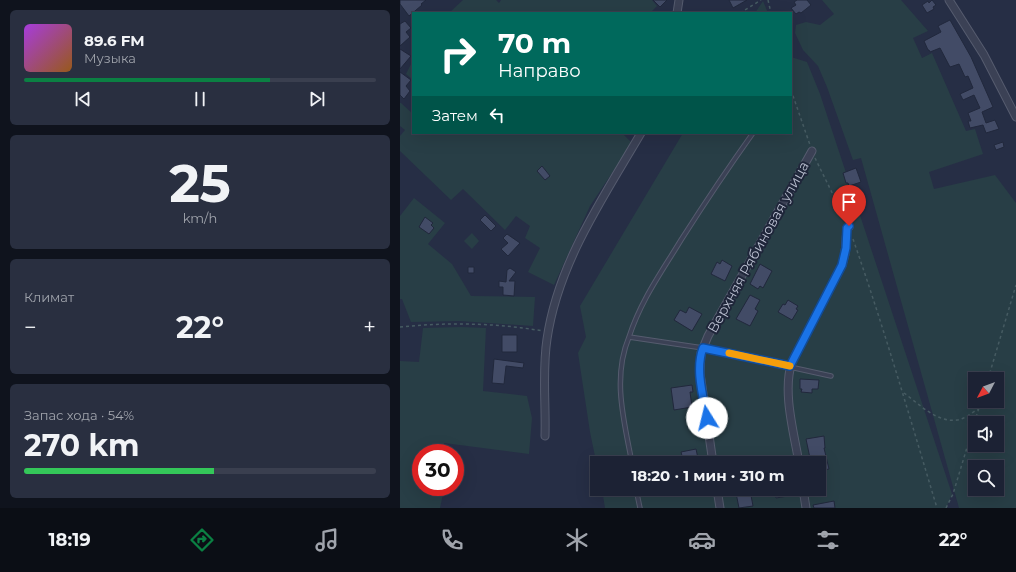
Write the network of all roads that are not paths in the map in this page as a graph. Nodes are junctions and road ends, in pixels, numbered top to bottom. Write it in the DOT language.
graph roads {
  1 [pos="679,0"];
  2 [pos="949,0"];
  3 [pos="677,12"];
  4 [pos="1016,117"];
  5 [pos="640,134"];
  6 [pos="752,134"];
  7 [pos="812,151"];
  8 [pos="849,226"];
  9 [pos="629,337"];
  10 [pos="703,348"];
  11 [pos="790,366"];
  12 [pos="831,376"];
  13 [pos="546,436"];
  14 [pos="631,456"];
  15 [pos="713,456"];
  16 [pos="798,456"];
  17 [pos="637,496"];
  18 [pos="718,496"];
  19 [pos="804,496"];
  20 [pos="640,508"];
  21 [pos="720,508"];
  22 [pos="806,508"];
  1 -- 3 [label="street"];
  2 -- 4 [label="street"];
  5 -- 13 [label="street"];
  6 -- 9 [label="lane"];
  7 -- 10 [label="street, Верхняя Рябиновая улица"];
  8 -- 11 [label="street"];
  9 -- 10 [label="lane"];
  9 -- 14 [label="lane"];
  10 -- 11 [label="lane"];
  10 -- 15 [label="street, Верхняя Рябиновая улица"];
  11 -- 12 [label="lane"];
  11 -- 16 [label="street"];
  17 -- 20 [label="lane"];
  18 -- 21 [label="street"];
  19 -- 22 [label="street"];
}
